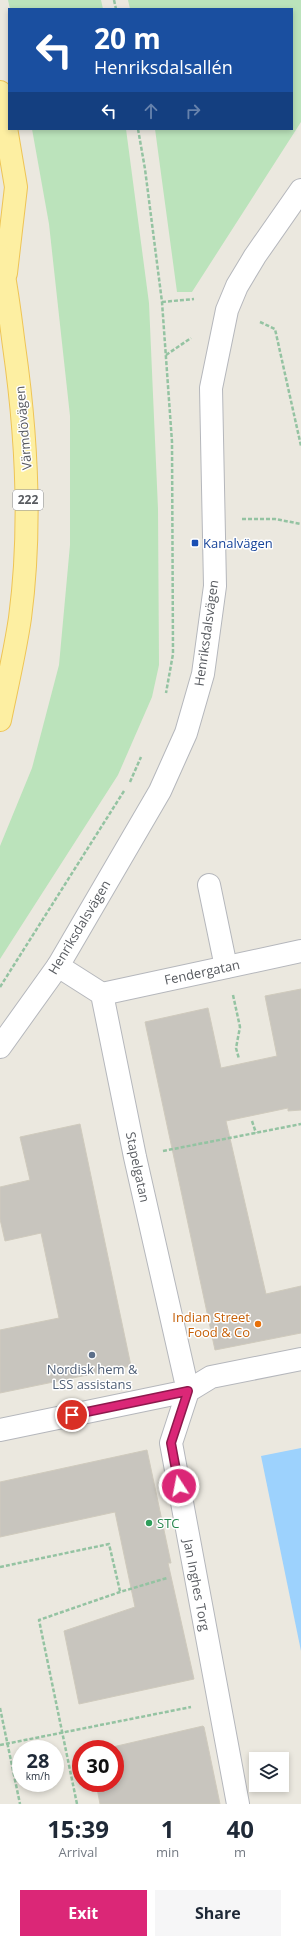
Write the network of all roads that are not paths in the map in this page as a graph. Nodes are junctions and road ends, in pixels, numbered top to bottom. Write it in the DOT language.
graph roads {
  1 [pos="0,92"];
  2 [pos="301,190"];
  3 [pos="0,256"];
  4 [pos="5,278"];
  5 [pos="0,720"];
  6 [pos="209,886"];
  7 [pos="301,950"];
  8 [pos="58,966"];
  9 [pos="226,967"];
  10 [pos="102,994"];
  11 [pos="0,1047"];
  12 [pos="301,1359"];
  13 [pos="188,1391"];
  14 [pos="0,1430"];
  15 [pos="238,1804"];
  1 -- 4 [label="main road"];
  2 -- 8 [label="street, Henriksdalsvägen"];
  3 -- 4 [label="main road, 222"];
  4 -- 5 [label="main road, Värmdövägen / 222"];
  6 -- 9 [label="street"];
  7 -- 9 [label="street, Fendergatan"];
  8 -- 10 [label="street"];
  8 -- 11 [label="street, Henriksdalsvägen"];
  9 -- 10 [label="street, Fendergatan"];
  10 -- 13 [label="street, Stapelgatan"];
  12 -- 13 [label="street"];
  13 -- 14 [label="street"];
  13 -- 15 [label="street, Jan Inghes Torg"];
}
